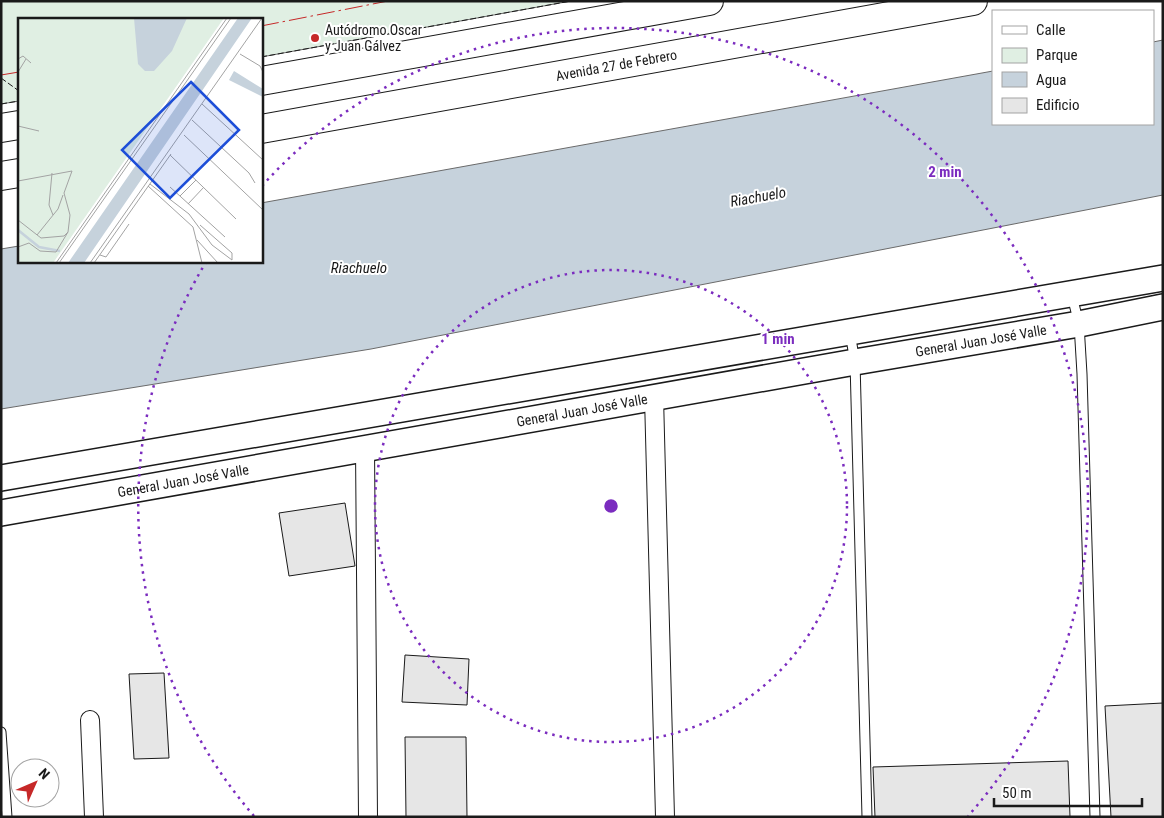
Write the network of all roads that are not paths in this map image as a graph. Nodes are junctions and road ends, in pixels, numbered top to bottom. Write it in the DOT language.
graph roads {
  1 [pos="709,1"];
  2 [pos="973,1"];
  3 [pos="262,81"];
  4 [pos="18,125"];
  5 [pos="1,128"];
  6 [pos="262,129"];
  7 [pos="18,173"];
  8 [pos="1,176"];
  9 [pos="1163,278"];
  10 [pos="1072,294"];
  11 [pos="1163,307"];
  12 [pos="1079,324"];
  13 [pos="850,333"];
  14 [pos="855,362"];
  15 [pos="654,397"];
  16 [pos="365,448"];
  17 [pos="1,478"];
  18 [pos="1,513"];
  19 [pos="90,720"];
  20 [pos="1,732"];
  21 [pos="7,817"];
  22 [pos="94,817"];
  23 [pos="368,817"];
  24 [pos="665,817"];
  25 [pos="867,817"];
  26 [pos="1096,817"];
  1 -- 3 [label="main road"];
  2 -- 6 [label="main road, Avenida 27 de Febrero"];
  4 -- 5 [label="main road"];
  7 -- 8 [label="main road"];
  9 -- 10 [label="main road"];
  10 -- 12 [label="lane"];
  10 -- 13 [label="main road"];
  11 -- 12 [label="main road, General Juan José Valle"];
  12 -- 14 [label="main road, General Juan José Valle"];
  12 -- 26 [label="lane"];
  13 -- 14 [label="lane"];
  13 -- 17 [label="main road"];
  14 -- 15 [label="main road, General Juan José Valle"];
  14 -- 25 [label="lane"];
  15 -- 16 [label="main road, General Juan José Valle"];
  15 -- 24 [label="street"];
  16 -- 18 [label="main road, General Juan José Valle"];
  16 -- 23 [label="street"];
  19 -- 22 [label="street"];
  20 -- 21 [label="lane"];
}
